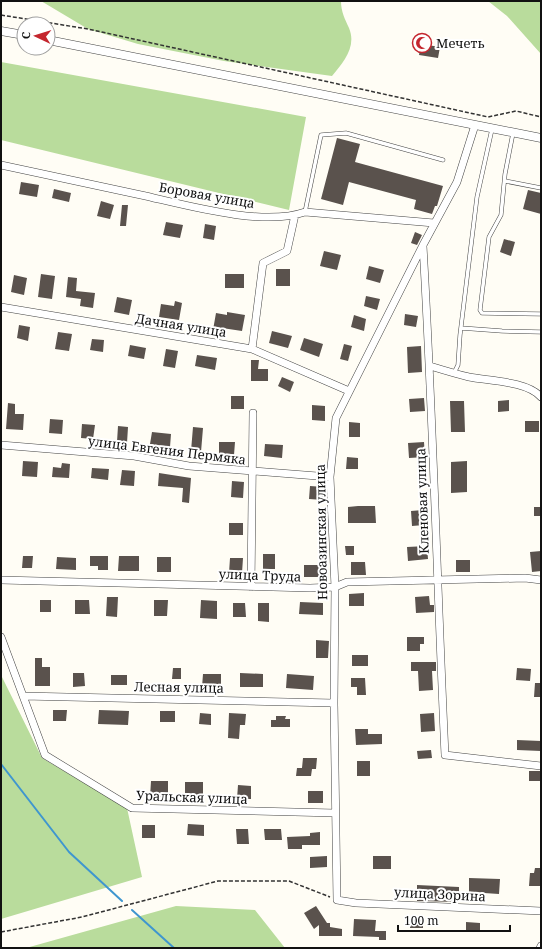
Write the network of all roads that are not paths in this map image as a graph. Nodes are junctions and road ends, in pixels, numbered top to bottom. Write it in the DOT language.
graph roads {
  1 [pos="1,31"];
  2 [pos="16,34"];
  3 [pos="56,42"];
  4 [pos="475,124"];
  5 [pos="492,128"];
  6 [pos="513,132"];
  7 [pos="541,138"];
  8 [pos="443,160"];
  9 [pos="1,165"];
  10 [pos="505,181"];
  11 [pos="541,188"];
  12 [pos="305,212"];
  13 [pos="295,215"];
  14 [pos="434,223"];
  15 [pos="422,245"];
  16 [pos="1,307"];
  17 [pos="541,314"];
  18 [pos="461,328"];
  19 [pos="541,332"];
  20 [pos="252,349"];
  21 [pos="430,366"];
  22 [pos="454,373"];
  23 [pos="349,391"];
  24 [pos="541,397"];
  25 [pos="253,413"];
  26 [pos="1,445"];
  27 [pos="252,472"];
  28 [pos="330,476"];
  29 [pos="437,579"];
  30 [pos="1,580"];
  31 [pos="541,580"];
  32 [pos="251,586"];
  33 [pos="335,587"];
  34 [pos="1,636"];
  35 [pos="23,696"];
  36 [pos="334,703"];
  37 [pos="541,766"];
  38 [pos="335,813"];
  39 [pos="338,900"];
  40 [pos="541,911"];
  1 -- 2 [label="street"];
  3 -- 4 [label="street"];
  4 -- 5 [label="street"];
  4 -- 14 [label="street, Новоазинская улица"];
  5 -- 6 [label="street"];
  5 -- 18 [label="lane"];
  6 -- 7 [label="street"];
  6 -- 10 [label="lane"];
  8 -- 12 [label="lane"];
  9 -- 13 [label="street, Боровая улица"];
  10 -- 11 [label="lane"];
  10 -- 17 [label="lane"];
  12 -- 13 [label="street, Боровая улица"];
  12 -- 14 [label="street, Боровая улица"];
  13 -- 20 [label="street"];
  14 -- 15 [label="street, Новоазинская улица"];
  15 -- 21 [label="street, Кленовая улица"];
  15 -- 23 [label="street, Новоазинская улица"];
  16 -- 20 [label="street, Дачная улица"];
  18 -- 19 [label="lane"];
  18 -- 22 [label="lane"];
  20 -- 23 [label="street, Дачная улица"];
  21 -- 22 [label="street"];
  21 -- 29 [label="street, Кленовая улица"];
  22 -- 24 [label="street"];
  23 -- 28 [label="street, Новоазинская улица"];
  25 -- 27 [label="street"];
  26 -- 27 [label="street, улица Евгения Пермяка"];
  27 -- 28 [label="street, улица Евгения Пермяка"];
  27 -- 32 [label="street"];
  28 -- 33 [label="street, Новоазинская улица"];
  29 -- 31 [label="street, улица Труда"];
  29 -- 33 [label="street, улица Труда"];
  29 -- 37 [label="street, Кленовая улица"];
  30 -- 32 [label="street, улица Труда"];
  32 -- 33 [label="street, улица Труда"];
  33 -- 36 [label="street, Новоазинская улица"];
  34 -- 35 [label="street, Уральская улица"];
  35 -- 36 [label="street, Лесная улица"];
  35 -- 38 [label="street, Уральская улица"];
  36 -- 38 [label="street, Новоазинская улица"];
  38 -- 39 [label="street, Новоазинская улица"];
  39 -- 40 [label="street, улица Зорина"];
}
